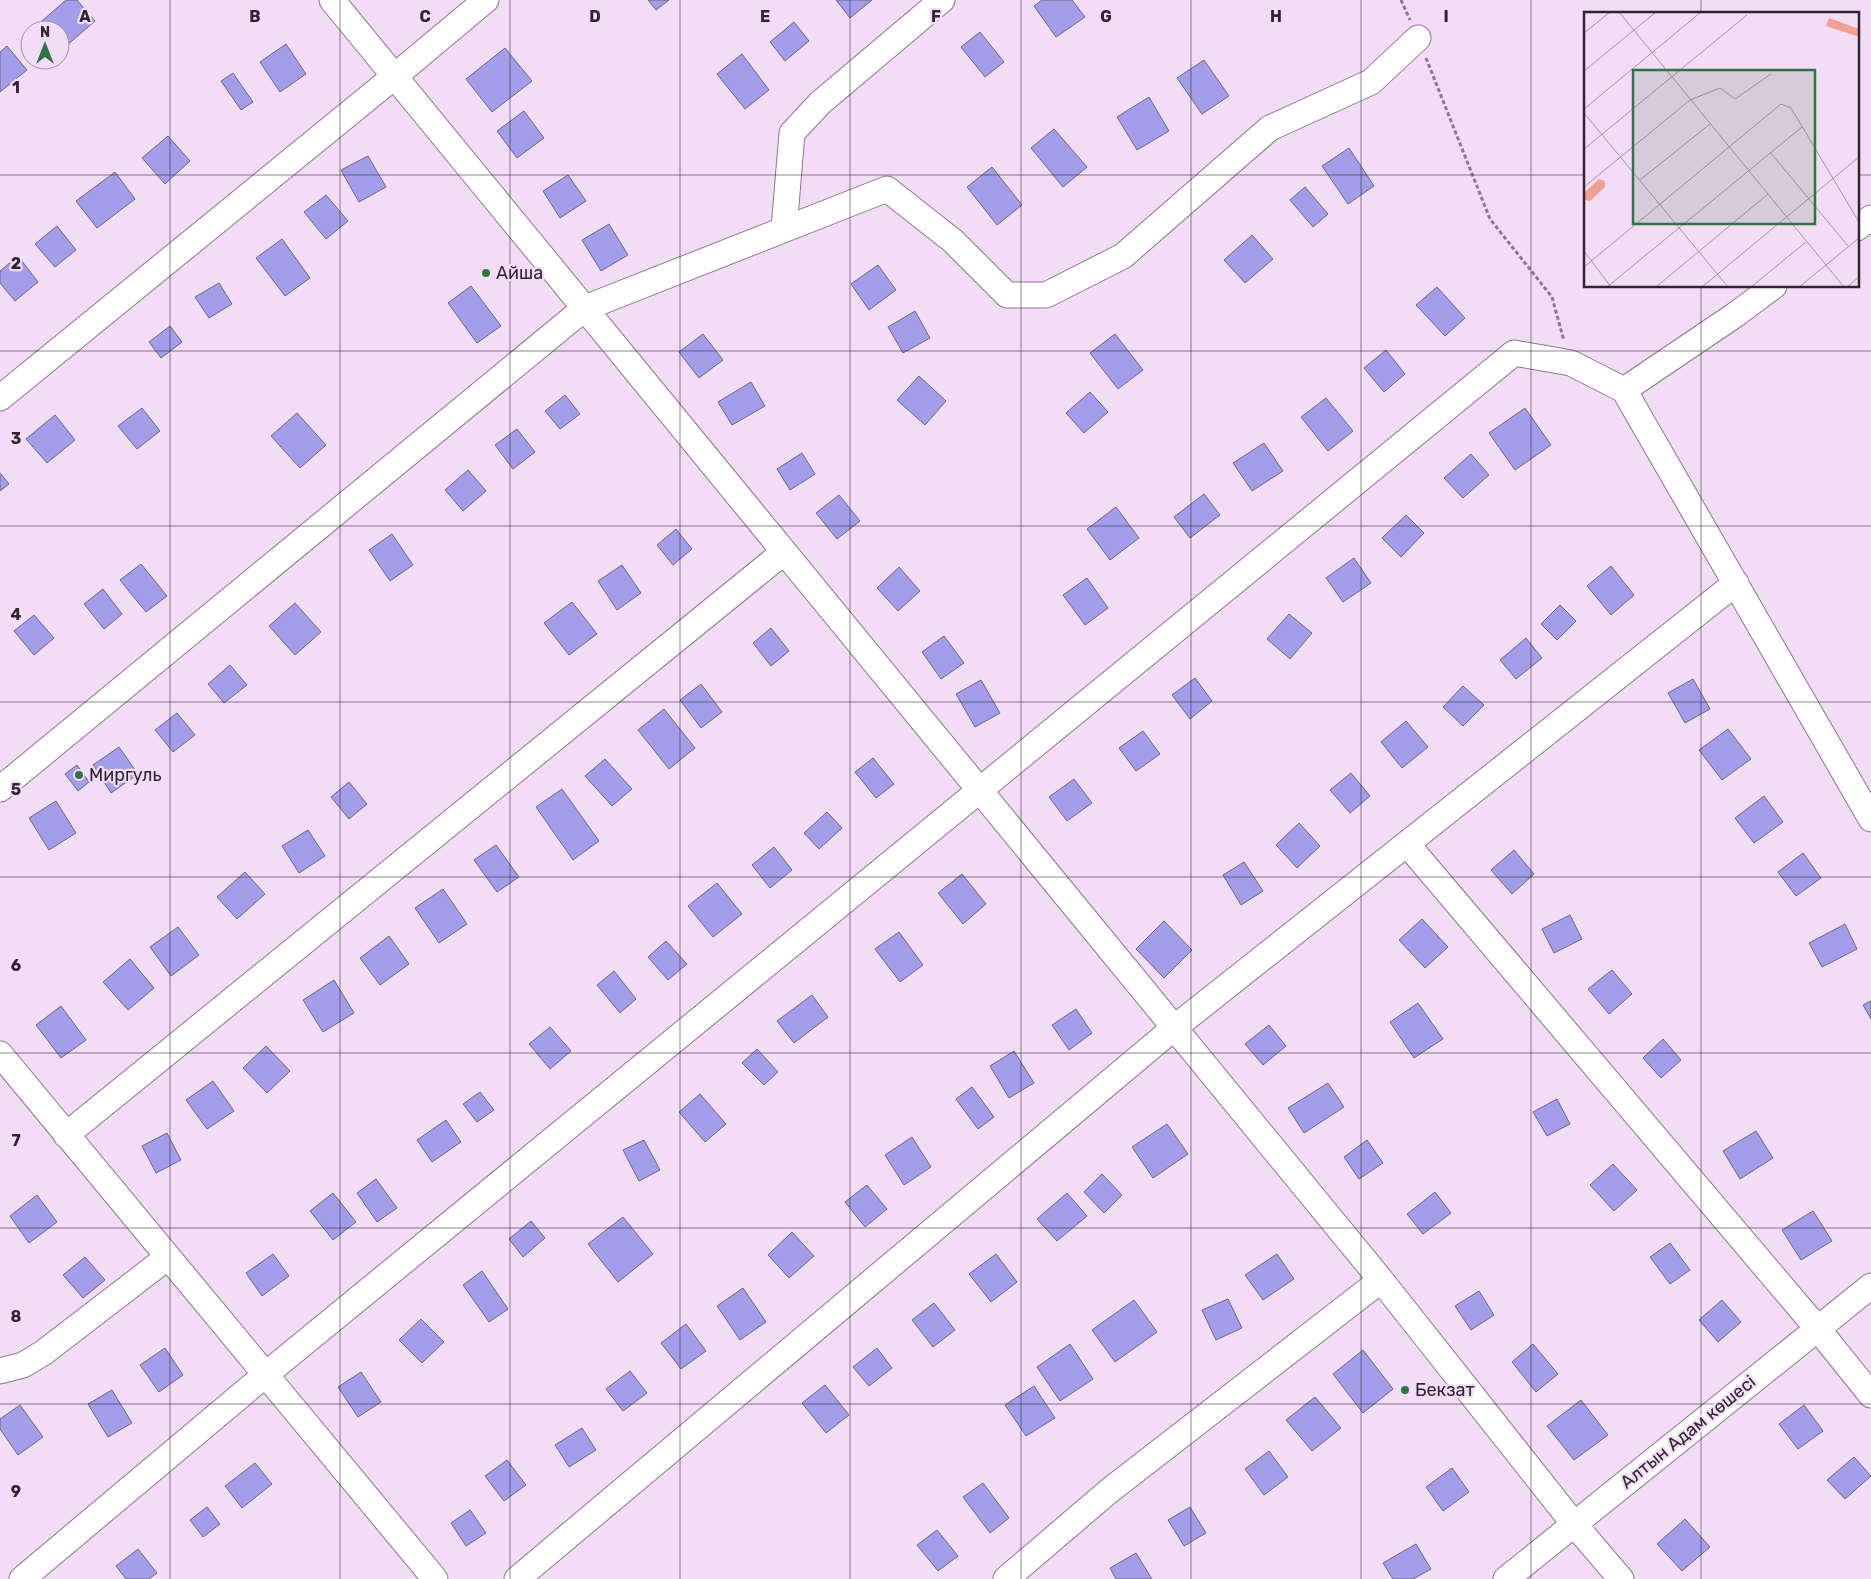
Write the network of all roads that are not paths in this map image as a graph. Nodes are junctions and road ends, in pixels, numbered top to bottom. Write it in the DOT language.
graph roads {
  1 [pos="332,0"];
  2 [pos="486,0"];
  3 [pos="942,0"];
  4 [pos="1418,38"];
  5 [pos="395,76"];
  6 [pos="1871,218"];
  7 [pos="1858,227"];
  8 [pos="784,230"];
  9 [pos="1771,288"];
  10 [pos="585,308"];
  11 [pos="1624,390"];
  12 [pos="0,398"];
  13 [pos="784,552"];
  14 [pos="1736,583"];
  15 [pos="0,789"];
  16 [pos="980,790"];
  17 [pos="1871,819"];
  18 [pos="1408,844"];
  19 [pos="1174,1028"];
  20 [pos="0,1054"];
  21 [pos="66,1134"];
  22 [pos="168,1257"];
  23 [pos="1381,1280"];
  24 [pos="1871,1286"];
  25 [pos="1817,1328"];
  26 [pos="0,1371"];
  27 [pos="265,1375"];
  28 [pos="1871,1395"];
  29 [pos="1574,1524"];
  30 [pos="22,1579"];
  31 [pos="435,1579"];
  32 [pos="517,1579"];
  33 [pos="1006,1579"];
  34 [pos="1506,1579"];
  35 [pos="1621,1579"];
  1 -- 5 [label="street"];
  2 -- 5 [label="street"];
  3 -- 8 [label="street"];
  4 -- 8 [label="street"];
  5 -- 10 [label="street"];
  5 -- 12 [label="street"];
  6 -- 7 [label="street"];
  8 -- 10 [label="street"];
  9 -- 11 [label="street"];
  10 -- 13 [label="street"];
  10 -- 15 [label="street"];
  11 -- 14 [label="street"];
  11 -- 16 [label="street"];
  13 -- 16 [label="street"];
  13 -- 21 [label="street"];
  14 -- 17 [label="street"];
  14 -- 18 [label="street"];
  16 -- 19 [label="street"];
  16 -- 27 [label="street"];
  18 -- 19 [label="street"];
  18 -- 25 [label="street"];
  19 -- 23 [label="street"];
  19 -- 32 [label="street"];
  20 -- 21 [label="street"];
  21 -- 22 [label="street"];
  22 -- 26 [label="street"];
  22 -- 27 [label="street"];
  23 -- 29 [label="street"];
  23 -- 33 [label="street"];
  24 -- 25 [label="street, Алтын Адам көшесі"];
  25 -- 28 [label="street"];
  25 -- 29 [label="street, Алтын Адам көшесі"];
  27 -- 30 [label="street"];
  27 -- 31 [label="street"];
  29 -- 34 [label="street, Алтын Адам көшесі"];
  29 -- 35 [label="street"];
}
